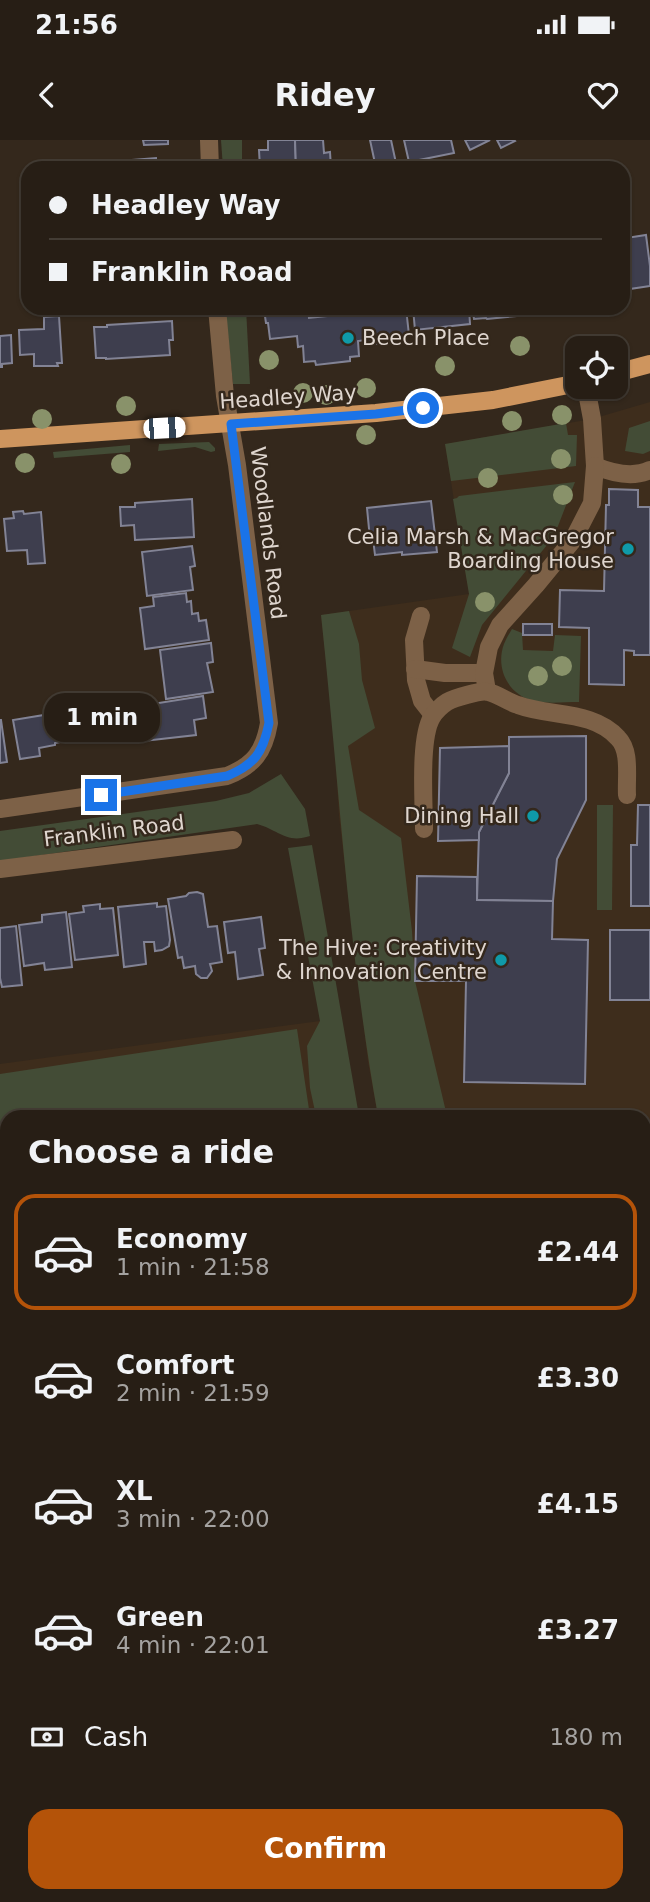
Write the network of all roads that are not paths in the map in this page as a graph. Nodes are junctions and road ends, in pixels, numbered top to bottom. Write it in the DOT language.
graph roads {
  1 [pos="209,140"];
  2 [pos="210,161"];
  3 [pos="218,315"];
  4 [pos="650,364"];
  5 [pos="628,370"];
  6 [pos="565,386"];
  7 [pos="588,399"];
  8 [pos="231,424"];
  9 [pos="0,439"];
  10 [pos="595,466"];
  11 [pos="650,470"];
  12 [pos="421,616"];
  13 [pos="415,669"];
  14 [pos="484,673"];
  15 [pos="487,691"];
  16 [pos="433,715"];
  17 [pos="253,761"];
  18 [pos="627,794"];
  19 [pos="0,809"];
  20 [pos="424,829"];
  21 [pos="233,839"];
  22 [pos="0,869"];
  1 -- 2 [label="street"];
  3 -- 8 [label="street, Woodlands Road"];
  4 -- 5 [label="main road"];
  6 -- 8 [label="main road, Headley Way"];
  7 -- 10 [label="street"];
  8 -- 9 [label="main road, Headley Way"];
  8 -- 17 [label="street, Woodlands Road"];
  10 -- 11 [label="street"];
  10 -- 14 [label="street"];
  12 -- 13 [label="street"];
  13 -- 14 [label="street"];
  13 -- 16 [label="street"];
  14 -- 15 [label="street"];
  15 -- 16 [label="street"];
  15 -- 18 [label="street"];
  16 -- 20 [label="street"];
  17 -- 19 [label="street, Franklin Road"];
  21 -- 22 [label="street, Franklin Road"];
}
